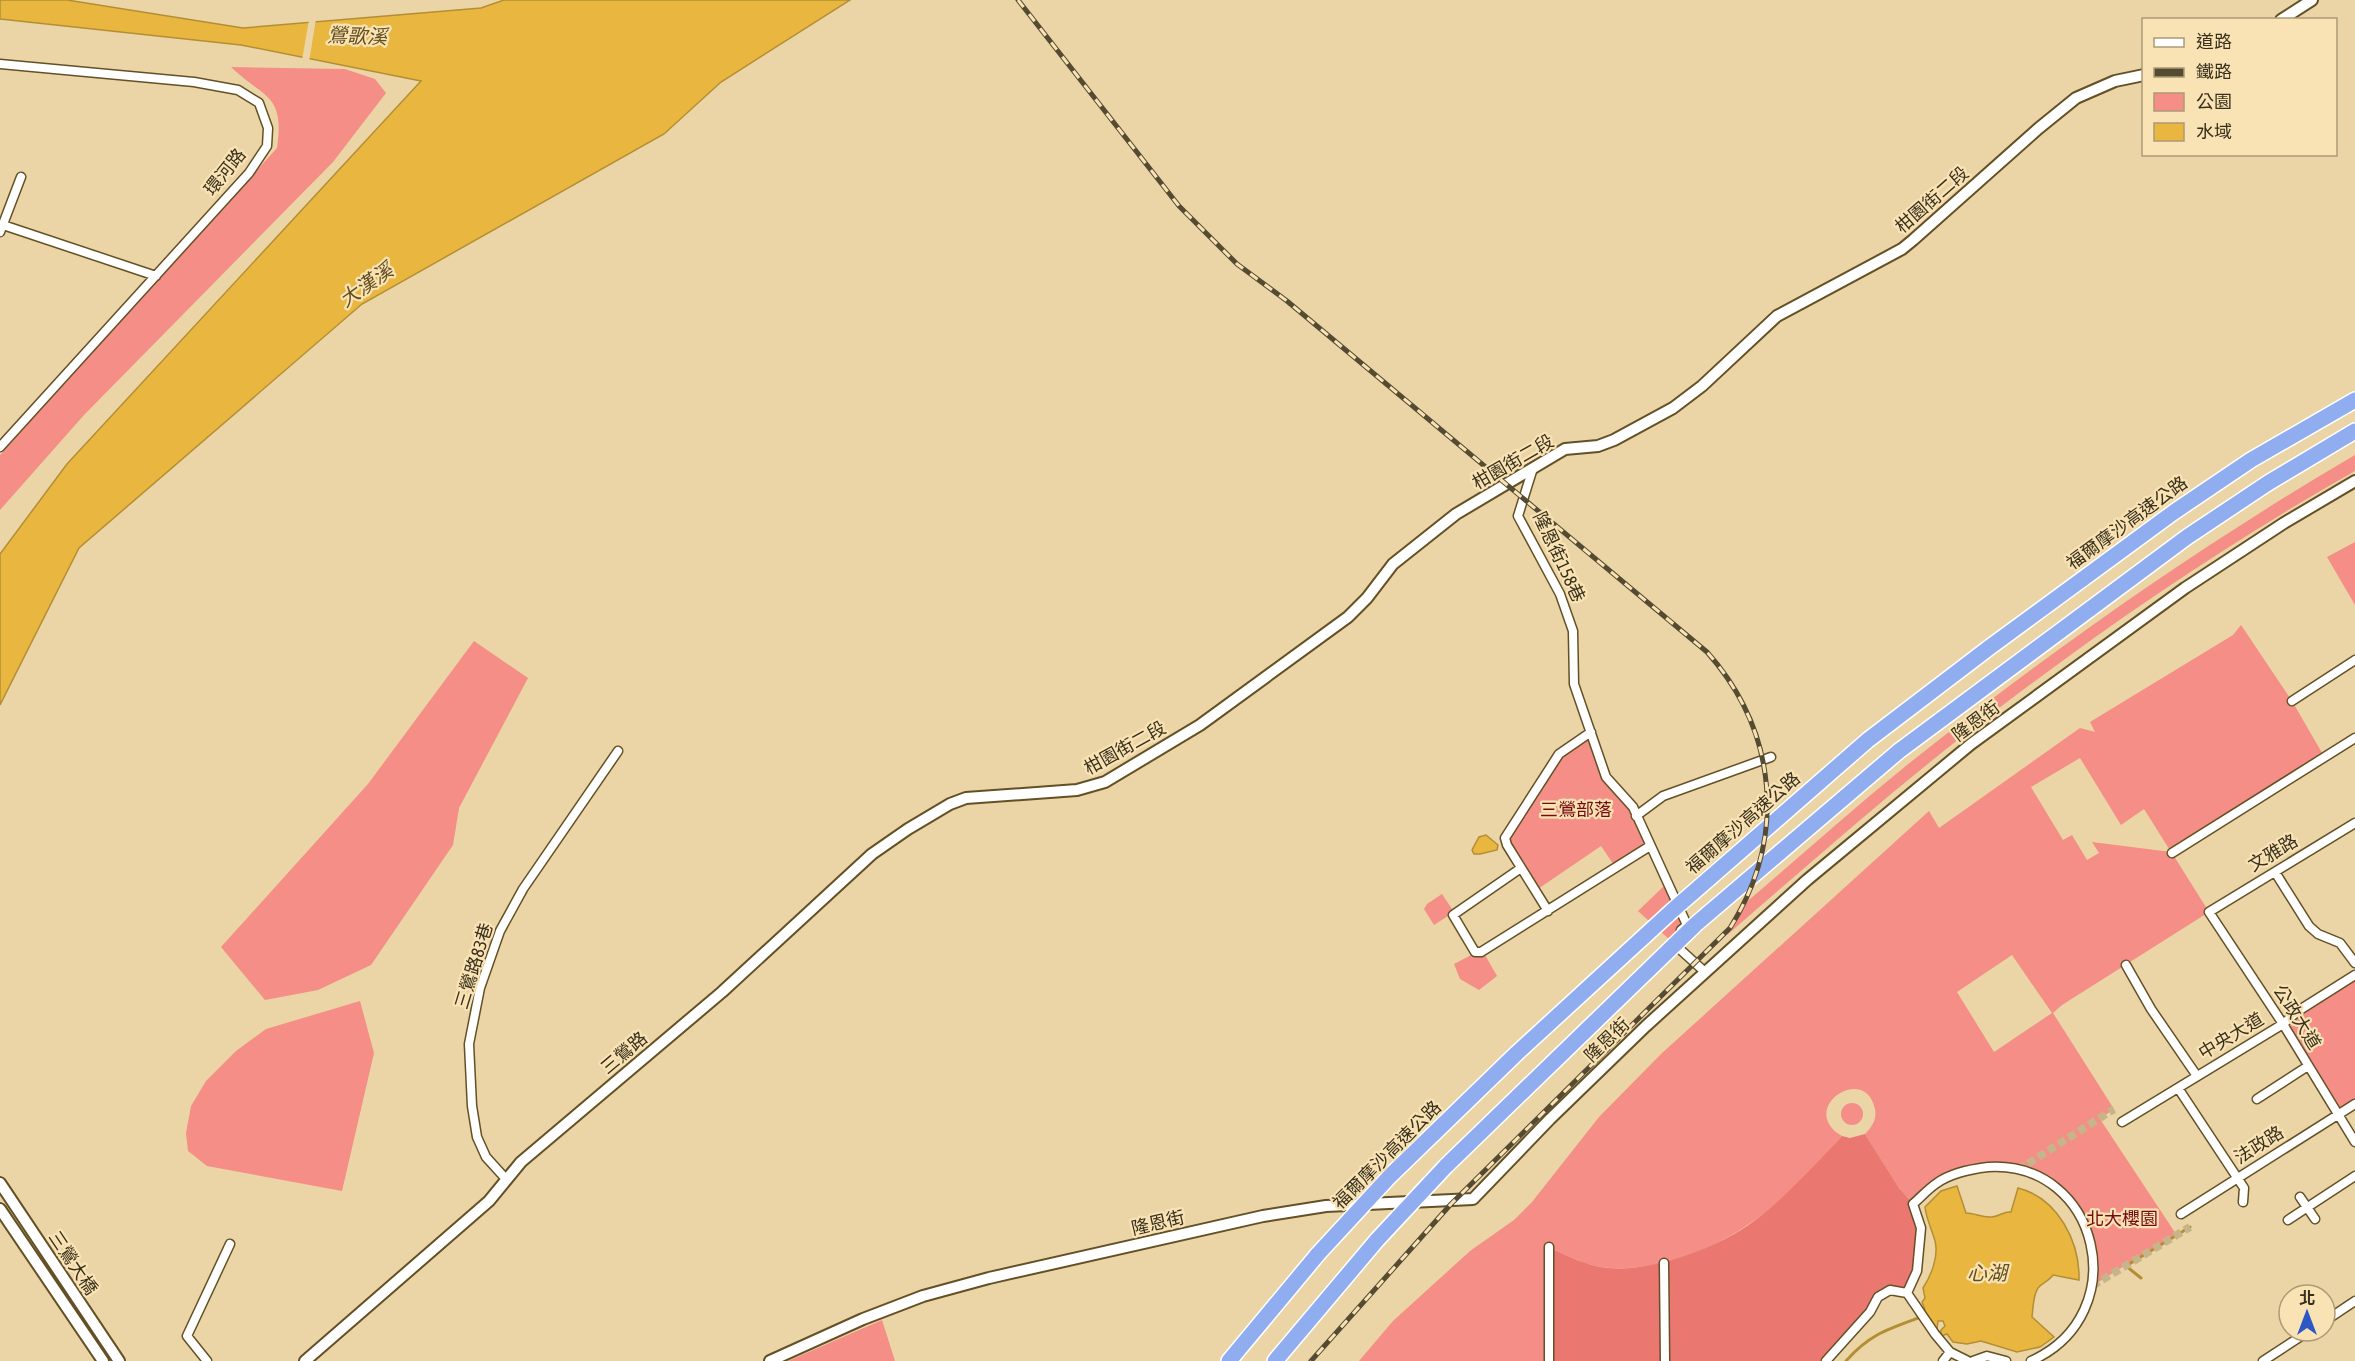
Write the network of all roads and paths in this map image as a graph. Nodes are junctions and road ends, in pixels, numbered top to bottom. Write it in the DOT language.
graph roads {
  1 [pos="2312,0"];
  2 [pos="2284,18"];
  3 [pos="0,64"];
  4 [pos="2142,75"];
  5 [pos="21,177"];
  6 [pos="1,228"];
  7 [pos="156,276"];
  8 [pos="2355,400"];
  9 [pos="2355,431"];
  10 [pos="0,447"];
  11 [pos="1533,468"];
  12 [pos="2355,481"];
  13 [pos="2355,660"];
  14 [pos="2292,701"];
  15 [pos="1591,732"];
  16 [pos="2355,738"];
  17 [pos="618,751"];
  18 [pos="1771,757"];
  19 [pos="982,796"];
  20 [pos="1636,816"];
  21 [pos="2355,823"];
  22 [pos="1650,846"];
  23 [pos="2172,853"];
  24 [pos="1521,868"];
  25 [pos="2275,872"];
  26 [pos="1678,906"];
  27 [pos="1548,911"];
  28 [pos="2209,912"];
  29 [pos="1675,944"];
  30 [pos="2355,963"];
  31 [pos="2126,964"];
  32 [pos="1705,972"];
  33 [pos="2355,975"];
  34 [pos="2283,1024"];
  35 [pos="2308,1066"];
  36 [pos="2197,1076"];
  37 [pos="2178,1088"];
  38 [pos="2258,1100"];
  39 [pos="2355,1104"];
  40 [pos="2338,1115"];
  41 [pos="2122,1122"];
  42 [pos="2355,1142"];
  43 [pos="2355,1176"];
  44 [pos="506,1179"];
  45 [pos="2237,1179"];
  46 [pos="0,1184"];
  47 [pos="2300,1197"];
  48 [pos="2243,1202"];
  49 [pos="2307,1207"];
  50 [pos="0,1209"];
  51 [pos="2181,1214"];
  52 [pos="2315,1219"];
  53 [pos="2288,1220"];
  54 [pos="230,1244"];
  55 [pos="1549,1247"];
  56 [pos="1664,1263"];
  57 [pos="1907,1293"];
  58 [pos="2355,1301"];
  59 [pos="2337,1313"];
  60 [pos="2291,1343"];
  61 [pos="1950,1352"];
  62 [pos="1276,1360"];
  63 [pos="103,1361"];
  64 [pos="119,1361"];
  65 [pos="207,1361"];
  66 [pos="305,1361"];
  67 [pos="770,1361"];
  68 [pos="1229,1361"];
  69 [pos="1549,1361"];
  70 [pos="1665,1361"];
  71 [pos="1826,1361"];
  72 [pos="1943,1361"];
  73 [pos="1968,1361"];
  74 [pos="1973,1361"];
  75 [pos="2006,1361"];
  76 [pos="2031,1361"];
  77 [pos="2263,1361"];
  1 -- 2 [label="street"];
  3 -- 7 [label="street, 環河路"];
  4 -- 11 [label="street, 柑園街二段"];
  5 -- 6 [label="street"];
  6 -- 7 [label="street"];
  7 -- 10 [label="street, 環河路"];
  8 -- 26 [label="highway, 福爾摩沙高速公路"];
  9 -- 29 [label="highway"];
  11 -- 15 [label="street, 隆恩街158巷"];
  11 -- 19 [label="street, 柑園街二段"];
  12 -- 32 [label="street, 隆恩街"];
  13 -- 14 [label="street"];
  15 -- 20 [label="street, 隆恩街158巷"];
  15 -- 24 [label="street"];
  16 -- 23 [label="street"];
  17 -- 44 [label="street, 三鶯路83巷"];
  18 -- 20 [label="street"];
  19 -- 44 [label="street, 三鶯路"];
  20 -- 22 [label="street, 隆恩街158巷"];
  21 -- 25 [label="street, 文雅路"];
  22 -- 26 [label="street, 隆恩街158巷"];
  22 -- 27 [label="street"];
  24 -- 27 [label="street"];
  24 -- 27 [label="street"];
  25 -- 28 [label="street, 文雅路"];
  25 -- 30 [label="street"];
  26 -- 29 [label="street, 隆恩街158巷"];
  26 -- 68 [label="highway, 福爾摩沙高速公路, bridge"];
  28 -- 34 [label="street, 公政大道"];
  29 -- 32 [label="street"];
  29 -- 62 [label="highway, bridge"];
  31 -- 36 [label="street"];
  32 -- 67 [label="street, 隆恩街"];
  33 -- 34 [label="street, 中央大道"];
  34 -- 35 [label="street, 公政大道"];
  34 -- 36 [label="street, 中央大道"];
  35 -- 38 [label="street"];
  35 -- 40 [label="street, 公政大道"];
  36 -- 37 [label="street, 中央大道"];
  37 -- 41 [label="street, 中央大道"];
  37 -- 45 [label="street"];
  39 -- 40 [label="street, 法政路"];
  40 -- 42 [label="street, 公政大道"];
  40 -- 45 [label="street, 法政路"];
  43 -- 49 [label="street"];
  44 -- 66 [label="street, 三鶯路"];
  45 -- 48 [label="street"];
  45 -- 51 [label="street, 法政路"];
  46 -- 64 [label="street, 三鶯大橋"];
  47 -- 49 [label="street"];
  49 -- 52 [label="street"];
  49 -- 53 [label="street"];
  50 -- 63 [label="street, 三鶯大橋"];
  54 -- 65 [label="street"];
  55 -- 69 [label="street"];
  56 -- 70 [label="street"];
  57 -- 61 [label="street"];
  57 -- 71 [label="street"];
  57 -- 76 [label="street"];
  58 -- 59 [label="street"];
  60 -- 77 [label="street"];
  61 -- 72 [label="street"];
  61 -- 73 [label="street"];
  74 -- 75 [label="street"];
}
